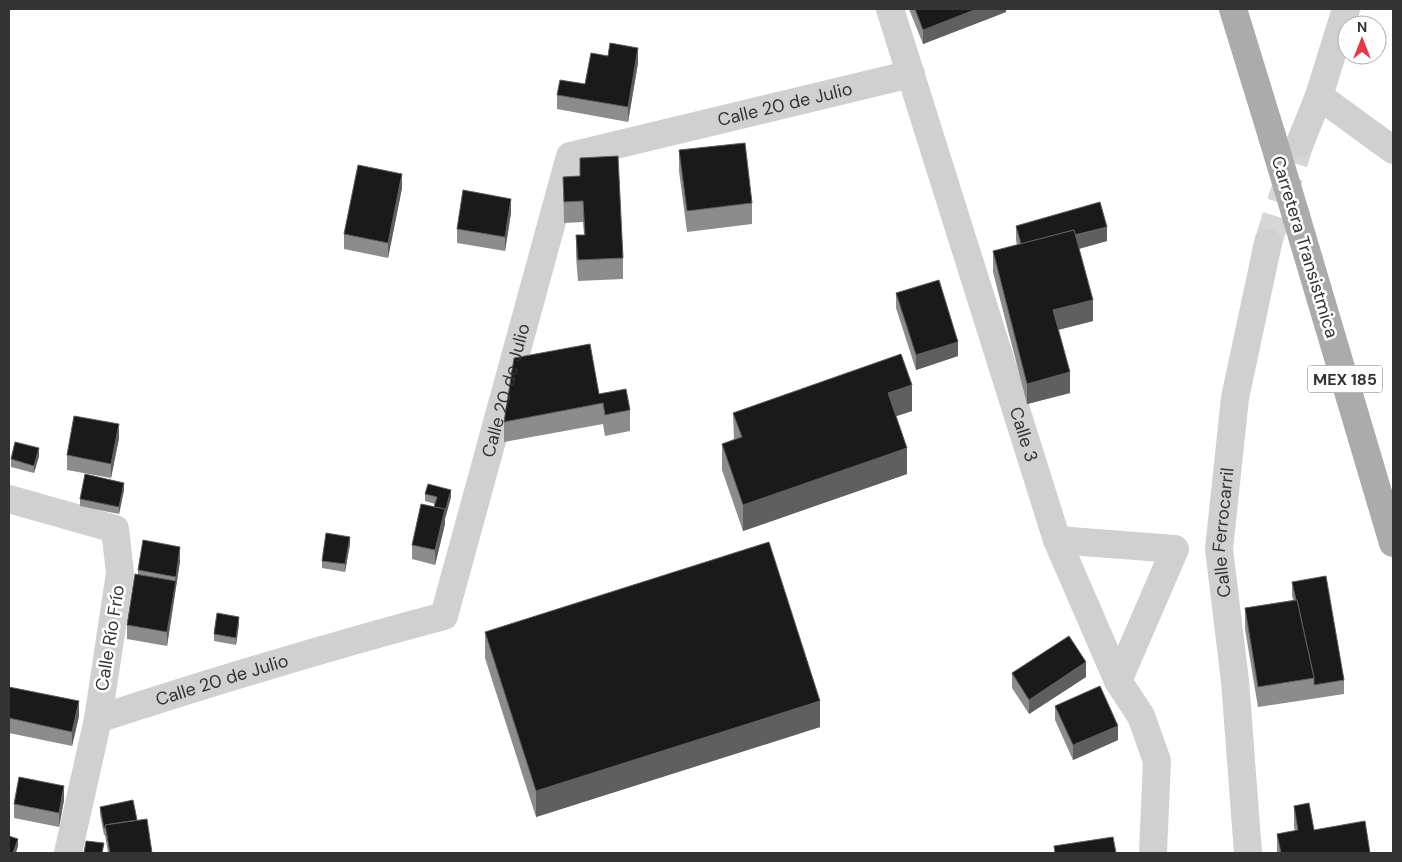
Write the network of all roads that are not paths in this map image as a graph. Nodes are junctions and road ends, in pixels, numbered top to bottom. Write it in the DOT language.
graph roads {
  1 [pos="890,9"];
  2 [pos="1233,9"];
  3 [pos="1345,9"];
  4 [pos="911,74"];
  5 [pos="1319,96"];
  6 [pos="1300,143"];
  7 [pos="1393,150"];
  8 [pos="1268,243"];
  9 [pos="9,499"];
  10 [pos="1057,540"];
  11 [pos="1393,543"];
  12 [pos="1175,549"];
  13 [pos="1219,549"];
  14 [pos="1118,681"];
  15 [pos="98,719"];
  16 [pos="68,853"];
  17 [pos="1153,853"];
  18 [pos="1248,853"];
  1 -- 4 [label="street, Calle 3"];
  2 -- 11 [label="main road, Carretera Transistmica / MEX 185, bridge"];
  3 -- 5 [label="street"];
  4 -- 10 [label="street, Calle 3"];
  4 -- 15 [label="street, Calle 20 de Julio"];
  5 -- 6 [label="street"];
  5 -- 7 [label="street"];
  8 -- 13 [label="street, Calle Ferrocarril"];
  9 -- 15 [label="street, Calle Río Frío"];
  10 -- 12 [label="street"];
  10 -- 14 [label="street, Calle 3"];
  12 -- 13 [label="street"];
  12 -- 14 [label="street"];
  13 -- 18 [label="street, Calle Ferrocarril"];
  14 -- 17 [label="street, Calle 3"];
  15 -- 16 [label="street, Calle Río Frío"];
}
